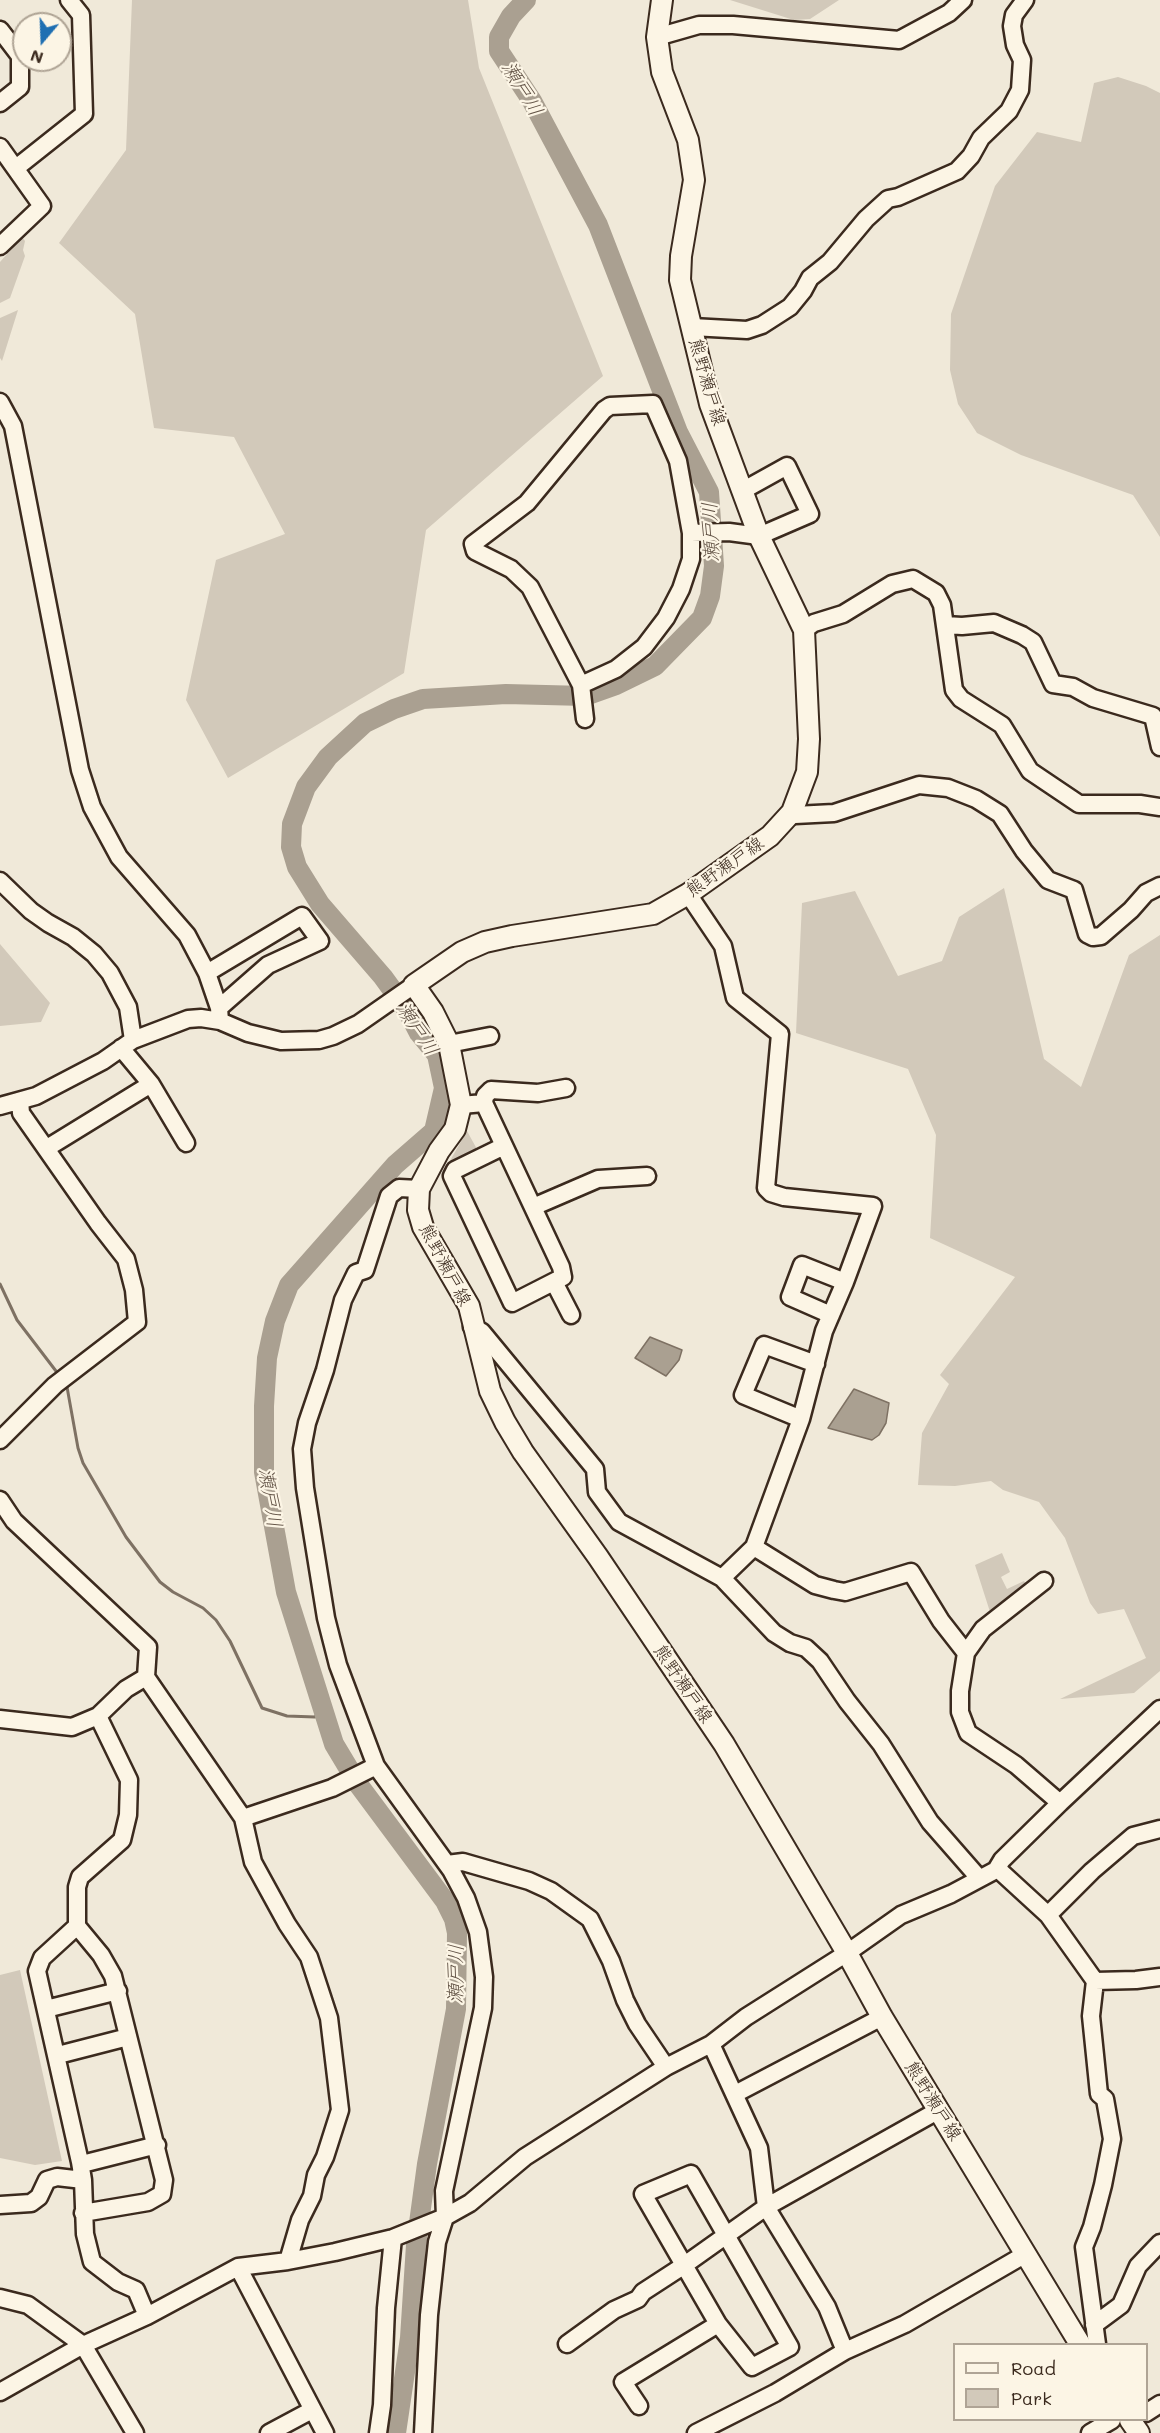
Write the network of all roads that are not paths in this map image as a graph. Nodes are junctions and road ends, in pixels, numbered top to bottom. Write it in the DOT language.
graph roads {
  1 [pos="69,0"];
  2 [pos="662,0"];
  3 [pos="963,0"];
  4 [pos="1025,0"];
  5 [pos="0,30"];
  6 [pos="657,37"];
  7 [pos="0,103"];
  8 [pos="0,147"];
  9 [pos="16,168"];
  10 [pos="0,246"];
  11 [pos="692,327"];
  12 [pos="0,402"];
  13 [pos="742,491"];
  14 [pos="695,533"];
  15 [pos="759,536"];
  16 [pos="945,625"];
  17 [pos="804,630"];
  18 [pos="582,689"];
  19 [pos="585,719"];
  20 [pos="1160,747"];
  21 [pos="1160,807"];
  22 [pos="792,812"];
  23 [pos="0,881"];
  24 [pos="1160,886"];
  25 [pos="688,894"];
  26 [pos="207,973"];
  27 [pos="411,987"];
  28 [pos="219,1014"];
  29 [pos="490,1036"];
  30 [pos="127,1044"];
  31 [pos="449,1044"];
  32 [pos="151,1084"];
  33 [pos="566,1088"];
  34 [pos="20,1101"];
  35 [pos="484,1103"];
  36 [pos="461,1105"];
  37 [pos="0,1106"];
  38 [pos="186,1143"];
  39 [pos="504,1146"];
  40 [pos="47,1148"];
  41 [pos="647,1176"];
  42 [pos="419,1189"];
  43 [pos="533,1207"];
  44 [pos="555,1282"];
  45 [pos="845,1282"];
  46 [pos="570,1315"];
  47 [pos="831,1315"];
  48 [pos="472,1327"];
  49 [pos="816,1364"];
  50 [pos="801,1419"];
  51 [pos="0,1440"];
  52 [pos="0,1500"];
  53 [pos="754,1547"];
  54 [pos="722,1578"];
  55 [pos="1044,1581"];
  56 [pos="966,1653"];
  57 [pos="146,1677"];
  58 [pos="1160,1709"];
  59 [pos="98,1716"];
  60 [pos="0,1719"];
  61 [pos="374,1766"];
  62 [pos="1060,1803"];
  63 [pos="243,1818"];
  64 [pos="1160,1829"];
  65 [pos="447,1864"];
  66 [pos="996,1870"];
  67 [pos="979,1878"];
  68 [pos="1048,1915"];
  69 [pos="77,1926"];
  70 [pos="847,1953"];
  71 [pos="1160,1977"];
  72 [pos="1095,1981"];
  73 [pos="118,1991"];
  74 [pos="51,2008"];
  75 [pos="882,2017"];
  76 [pos="128,2037"];
  77 [pos="711,2044"];
  78 [pos="62,2054"];
  79 [pos="666,2067"];
  80 [pos="735,2094"];
  81 [pos="939,2110"];
  82 [pos="157,2145"];
  83 [pos="86,2163"];
  84 [pos="83,2180"];
  85 [pos="0,2205"];
  86 [pos="766,2207"];
  87 [pos="83,2213"];
  88 [pos="442,2219"];
  89 [pos="726,2235"];
  90 [pos="395,2237"];
  91 [pos="1160,2243"];
  92 [pos="1024,2255"];
  93 [pos="288,2261"];
  94 [pos="683,2266"];
  95 [pos="238,2267"];
  96 [pos="0,2298"];
  97 [pos="147,2316"];
  98 [pos="718,2324"];
  99 [pos="1094,2325"];
  100 [pos="1079,2343"];
  101 [pos="1097,2343"];
  102 [pos="567,2344"];
  103 [pos="83,2345"];
  104 [pos="845,2351"];
  105 [pos="0,2392"];
  106 [pos="639,2406"];
  107 [pos="312,2410"];
  108 [pos="1132,2421"];
  109 [pos="722,2427"];
  110 [pos="135,2433"];
  111 [pos="269,2433"];
  112 [pos="325,2433"];
  113 [pos="378,2433"];
  114 [pos="423,2433"];
  115 [pos="696,2433"];
  116 [pos="1090,2433"];
  1 -- 9 [label="street"];
  2 -- 6 [label="main road, 熊野瀬戸線"];
  3 -- 6 [label="street"];
  4 -- 11 [label="street"];
  5 -- 7 [label="street"];
  6 -- 11 [label="main road, 熊野瀬戸線"];
  8 -- 9 [label="street"];
  9 -- 10 [label="street"];
  11 -- 13 [label="main road, 熊野瀬戸線"];
  12 -- 26 [label="street"];
  13 -- 15 [label="main road, 熊野瀬戸線"];
  13 -- 15 [label="street"];
  14 -- 15 [label="street"];
  14 -- 18 [label="street"];
  14 -- 18 [label="street"];
  15 -- 17 [label="main road, 熊野瀬戸線"];
  16 -- 17 [label="street"];
  16 -- 20 [label="street"];
  16 -- 21 [label="street"];
  17 -- 22 [label="main road, 熊野瀬戸線"];
  18 -- 19 [label="street"];
  22 -- 24 [label="street"];
  22 -- 25 [label="main road, 熊野瀬戸線"];
  23 -- 30 [label="street"];
  25 -- 27 [label="main road, 熊野瀬戸線"];
  25 -- 45 [label="street"];
  26 -- 28 [label="street"];
  26 -- 28 [label="street"];
  27 -- 28 [label="street"];
  27 -- 31 [label="main road"];
  28 -- 30 [label="street"];
  29 -- 31 [label="street"];
  30 -- 32 [label="street"];
  30 -- 34 [label="street"];
  31 -- 36 [label="main road"];
  32 -- 38 [label="street"];
  32 -- 40 [label="street"];
  33 -- 35 [label="street"];
  34 -- 37 [label="street"];
  34 -- 40 [label="street"];
  35 -- 36 [label="street"];
  35 -- 39 [label="street"];
  36 -- 42 [label="main road"];
  39 -- 43 [label="street"];
  39 -- 44 [label="street"];
  40 -- 51 [label="street"];
  41 -- 43 [label="street"];
  42 -- 48 [label="main road, 熊野瀬戸線"];
  42 -- 61 [label="street"];
  43 -- 44 [label="street"];
  44 -- 46 [label="street"];
  45 -- 47 [label="street"];
  45 -- 47 [label="street"];
  47 -- 49 [label="street"];
  48 -- 54 [label="street"];
  48 -- 70 [label="main road, 熊野瀬戸線"];
  49 -- 50 [label="street"];
  49 -- 50 [label="street"];
  50 -- 53 [label="street"];
  52 -- 57 [label="street"];
  53 -- 54 [label="street"];
  53 -- 56 [label="street"];
  54 -- 67 [label="street"];
  55 -- 56 [label="street"];
  56 -- 62 [label="street"];
  57 -- 59 [label="street"];
  57 -- 63 [label="street"];
  58 -- 62 [label="street"];
  59 -- 60 [label="street"];
  59 -- 69 [label="street"];
  61 -- 63 [label="street"];
  61 -- 65 [label="street"];
  62 -- 66 [label="street"];
  63 -- 93 [label="street"];
  64 -- 68 [label="street"];
  65 -- 79 [label="street"];
  65 -- 88 [label="street"];
  66 -- 67 [label="street"];
  66 -- 68 [label="street"];
  67 -- 70 [label="street"];
  68 -- 72 [label="street"];
  69 -- 73 [label="street"];
  69 -- 84 [label="street"];
  70 -- 75 [label="main road, 熊野瀬戸線"];
  70 -- 77 [label="street"];
  71 -- 72 [label="street"];
  72 -- 99 [label="street"];
  73 -- 74 [label="street"];
  73 -- 76 [label="street"];
  75 -- 80 [label="street"];
  75 -- 81 [label="main road, 熊野瀬戸線"];
  76 -- 78 [label="street"];
  76 -- 82 [label="street"];
  77 -- 79 [label="street"];
  77 -- 80 [label="street"];
  79 -- 88 [label="street"];
  80 -- 86 [label="street"];
  81 -- 86 [label="street"];
  81 -- 92 [label="main road, 熊野瀬戸線"];
  82 -- 83 [label="street"];
  82 -- 87 [label="street"];
  84 -- 85 [label="street"];
  84 -- 87 [label="street"];
  86 -- 89 [label="street"];
  86 -- 104 [label="street"];
  87 -- 97 [label="street"];
  88 -- 90 [label="street"];
  88 -- 114 [label="street"];
  89 -- 94 [label="street"];
  89 -- 94 [label="street"];
  89 -- 98 [label="street"];
  90 -- 93 [label="street"];
  90 -- 113 [label="street"];
  91 -- 99 [label="street"];
  92 -- 100 [label="main road, 熊野瀬戸線"];
  92 -- 104 [label="street"];
  93 -- 95 [label="street"];
  94 -- 98 [label="street"];
  94 -- 102 [label="street"];
  95 -- 97 [label="street"];
  95 -- 107 [label="street"];
  96 -- 103 [label="street"];
  97 -- 103 [label="street"];
  98 -- 106 [label="street"];
  99 -- 101 [label="street"];
  103 -- 105 [label="street"];
  103 -- 110 [label="street"];
  104 -- 109 [label="street"];
  107 -- 111 [label="street"];
  107 -- 112 [label="street"];
  108 -- 116 [label="street"];
  109 -- 115 [label="street"];
}
